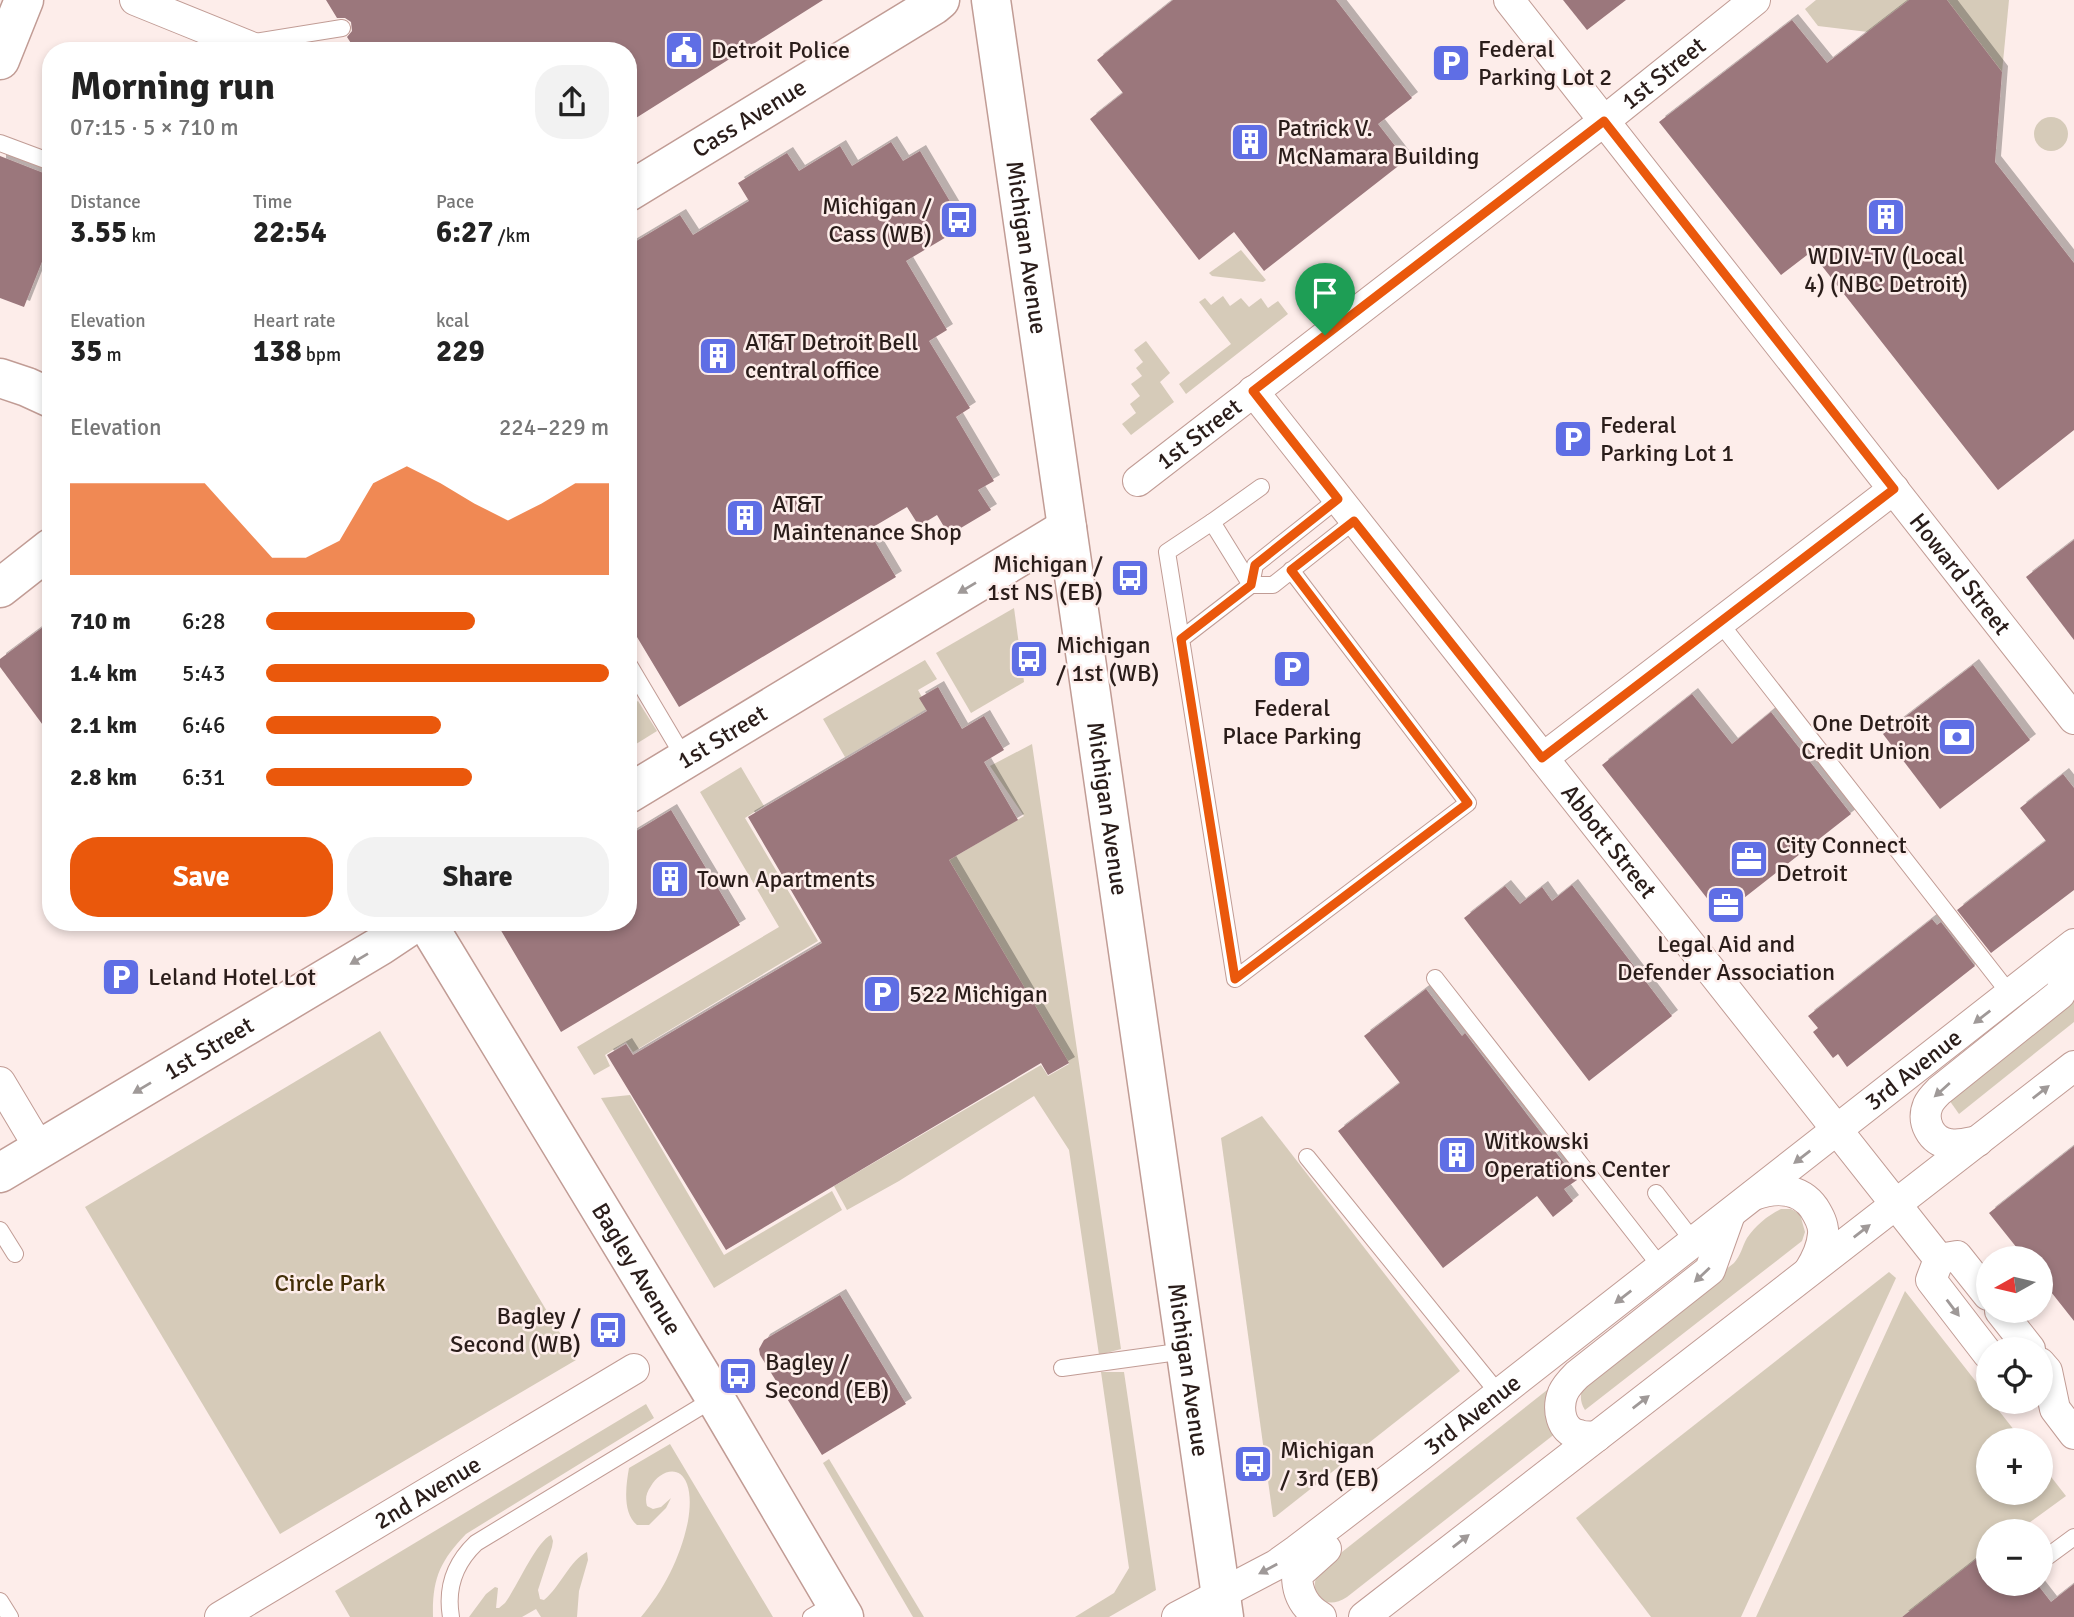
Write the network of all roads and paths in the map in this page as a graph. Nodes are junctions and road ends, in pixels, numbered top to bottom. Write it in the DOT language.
graph roads {
  1 [pos="24,0"];
  2 [pos="135,0"];
  3 [pos="940,0"];
  4 [pos="990,0"];
  5 [pos="1509,0"];
  6 [pos="1755,0"];
  7 [pos="342,28"];
  8 [pos="240,42"];
  9 [pos="276,42"];
  10 [pos="0,60"];
  11 [pos="1604,121"];
  12 [pos="0,143"];
  13 [pos="42,159"];
  14 [pos="637,187"];
  15 [pos="0,378"];
  16 [pos="1253,391"];
  17 [pos="42,394"];
  18 [pos="1138,481"];
  19 [pos="1261,487"];
  20 [pos="1894,489"];
  21 [pos="1346,510"];
  22 [pos="1212,522"];
  23 [pos="1067,528"];
  24 [pos="42,555"];
  25 [pos="1291,570"];
  26 [pos="1251,585"];
  27 [pos="0,588"];
  28 [pos="1720,623"];
  29 [pos="1181,639"];
  30 [pos="637,678"];
  31 [pos="2074,719"];
  32 [pos="1542,758"];
  33 [pos="685,759"];
  34 [pos="637,788"];
  35 [pos="402,931"];
  36 [pos="431,931"];
  37 [pos="2074,944"];
  38 [pos="2074,958"];
  39 [pos="1435,978"];
  40 [pos="2010,994"];
  41 [pos="2074,1066"];
  42 [pos="0,1082"];
  43 [pos="1837,1130"];
  44 [pos="1978,1141"];
  45 [pos="40,1149"];
  46 [pos="1307,1157"];
  47 [pos="0,1173"];
  48 [pos="1656,1193"];
  49 [pos="1754,1195"];
  50 [pos="1896,1205"];
  51 [pos="1730,1214"];
  52 [pos="0,1230"];
  53 [pos="1694,1242"];
  54 [pos="15,1254"];
  55 [pos="1939,1259"];
  56 [pos="1661,1267"];
  57 [pos="1808,1273"];
  58 [pos="1976,1280"];
  59 [pos="2009,1323"];
  60 [pos="2021,1337"];
  61 [pos="1976,1338"];
  62 [pos="1185,1351"];
  63 [pos="1062,1368"];
  64 [pos="634,1369"];
  65 [pos="1499,1394"];
  66 [pos="715,1398"];
  67 [pos="2053,1412"];
  68 [pos="2074,1434"];
  69 [pos="1596,1437"];
  70 [pos="1412,1462"];
  71 [pos="2074,1537"];
  72 [pos="2053,1552"];
  73 [pos="0,1601"];
  74 [pos="1222,1605"];
  75 [pos="830,1612"];
  76 [pos="1365,1615"];
  77 [pos="10,1617"];
  78 [pos="220,1617"];
  79 [pos="451,1617"];
  80 [pos="1177,1617"];
  81 [pos="1321,1617"];
  1 -- 10 [label="main road"];
  2 -- 8 [label="street"];
  3 -- 14 [label="main road, Cass Avenue"];
  4 -- 23 [label="main road, Michigan Avenue"];
  5 -- 11 [label="street, Howard Street"];
  6 -- 11 [label="street, 1st Street"];
  7 -- 9 [label="lane"];
  11 -- 16 [label="street, 1st Street"];
  11 -- 20 [label="street, Howard Street"];
  12 -- 13 [label="lane"];
  15 -- 17 [label="main road"];
  16 -- 18 [label="street, 1st Street"];
  16 -- 21 [label="street, Abbott Street"];
  19 -- 22 [label="lane"];
  20 -- 28 [label="street"];
  20 -- 31 [label="street, Howard Street"];
  21 -- 25 [label="lane"];
  21 -- 26 [label="lane"];
  21 -- 32 [label="street, Abbott Street"];
  22 -- 26 [label="lane"];
  22 -- 29 [label="lane"];
  23 -- 33 [label="main road, 1st Street, one-way"];
  23 -- 62 [label="main road, Michigan Avenue"];
  24 -- 27 [label="main road"];
  25 -- 26 [label="lane"];
  25 -- 29 [label="lane"];
  26 -- 29 [label="lane"];
  28 -- 32 [label="street"];
  28 -- 40 [label="lane"];
  30 -- 33 [label="lane"];
  32 -- 43 [label="street, Abbott Street"];
  33 -- 34 [label="main road, 1st Street"];
  35 -- 45 [label="main road, 1st Street, one-way"];
  36 -- 66 [label="main road, Bagley Avenue"];
  37 -- 40 [label="street, 3rd Avenue"];
  38 -- 44 [label="street, 3rd Avenue, one-way"];
  39 -- 56 [label="lane"];
  40 -- 43 [label="street, 3rd Avenue, one-way"];
  44 -- 41 [label="street, one-way"];
  42 -- 45 [label="street"];
  43 -- 49 [label="street, 3rd Avenue, one-way"];
  43 -- 50 [label="street, Abbott Street"];
  44 -- 50 [label="street"];
  45 -- 47 [label="main road, 1st Street"];
  46 -- 65 [label="lane"];
  48 -- 53 [label="lane"];
  49 -- 51 [label="street, 3rd Avenue"];
  49 -- 57 [label="street"];
  50 -- 55 [label="street, Abbott Street"];
  57 -- 50 [label="street, one-way"];
  51 -- 53 [label="street, 3rd Avenue"];
  51 -- 69 [label="street, 3rd Avenue, one-way"];
  52 -- 54 [label="lane"];
  53 -- 56 [label="street, 3rd Avenue"];
  55 -- 58 [label="street"];
  55 -- 61 [label="street, one-way"];
  56 -- 65 [label="street, 3rd Avenue, one-way"];
  69 -- 57 [label="street, one-way"];
  59 -- 60 [label="street"];
  62 -- 63 [label="lane"];
  62 -- 74 [label="main road, Michigan Avenue"];
  64 -- 78 [label="street, 2nd Avenue"];
  65 -- 70 [label="street, 3rd Avenue"];
  66 -- 75 [label="main road, Bagley Avenue"];
  66 -- 79 [label="lane"];
  67 -- 68 [label="street"];
  76 -- 69 [label="street, one-way"];
  70 -- 74 [label="street, 3rd Avenue, one-way"];
  70 -- 81 [label="street, 3rd Avenue"];
  71 -- 72 [label="lane"];
  73 -- 77 [label="lane"];
  74 -- 80 [label="street, 3rd Avenue"];
}
